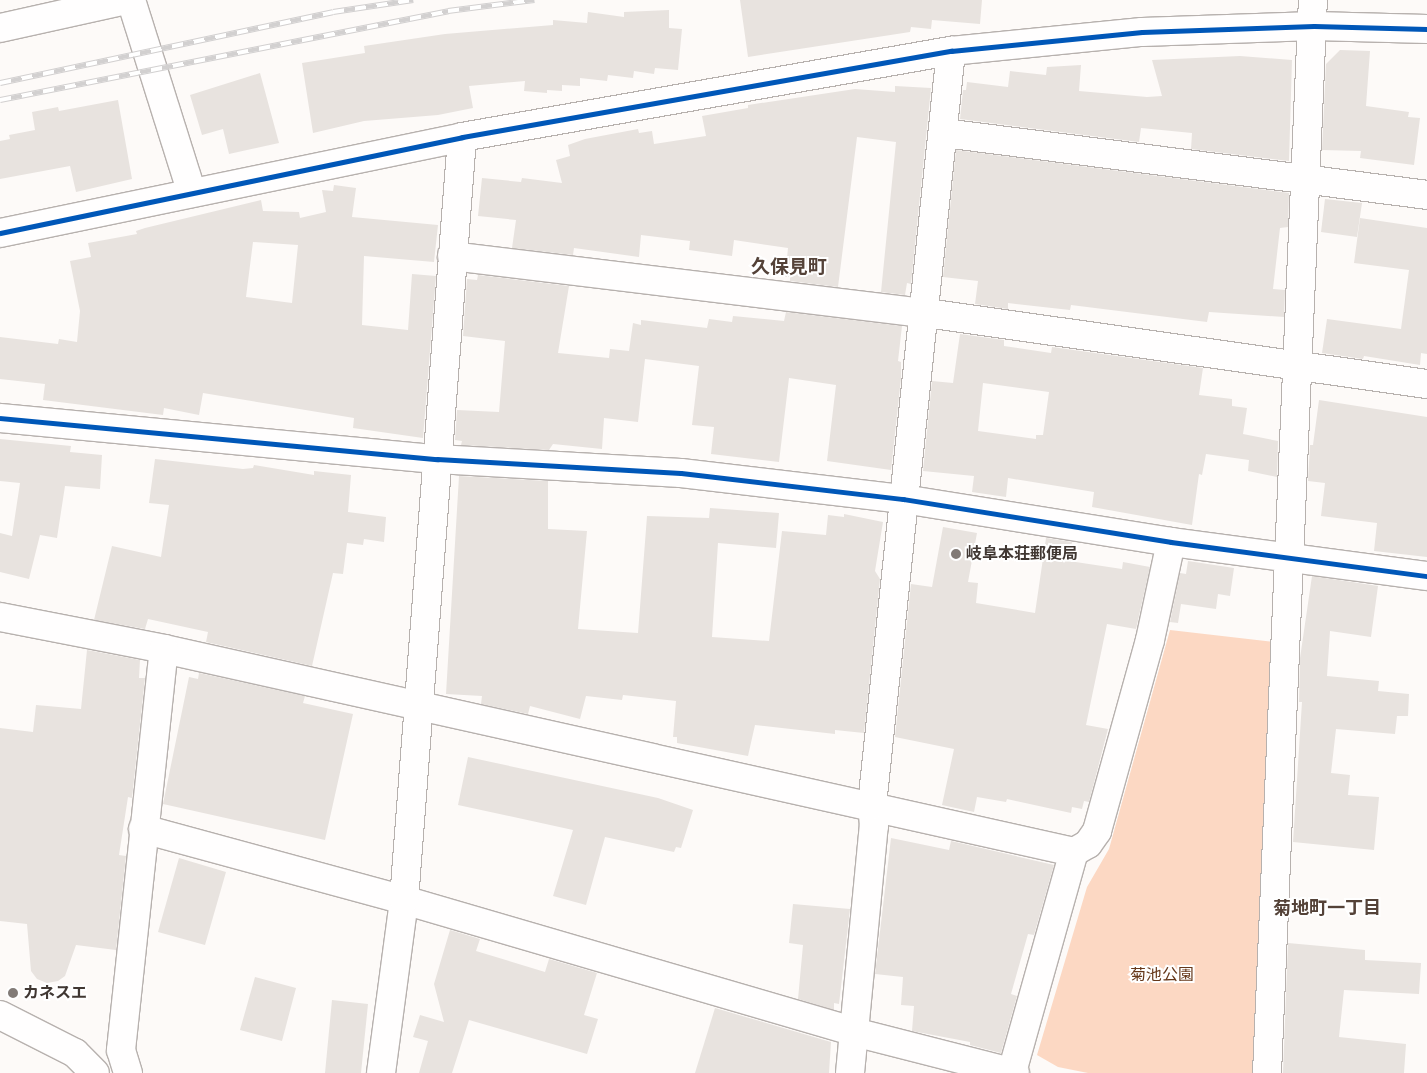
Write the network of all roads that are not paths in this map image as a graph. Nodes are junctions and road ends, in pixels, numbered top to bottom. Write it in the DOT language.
graph roads {
  1 [pos="126,0"];
  2 [pos="132,0"];
  3 [pos="1314,13"];
  4 [pos="0,28"];
  5 [pos="1427,29"];
  6 [pos="951,51"];
  7 [pos="944,133"];
  8 [pos="462,137"];
  9 [pos="1305,177"];
  10 [pos="192,193"];
  11 [pos="1427,195"];
  12 [pos="0,233"];
  13 [pos="452,256"];
  14 [pos="926,313"];
  15 [pos="1297,365"];
  16 [pos="1427,384"];
  17 [pos="0,418"];
  18 [pos="437,459"];
  19 [pos="903,499"];
  20 [pos="1171,542"];
  21 [pos="1288,559"];
  22 [pos="1427,576"];
  23 [pos="0,617"];
  24 [pos="164,649"];
  25 [pos="420,708"];
  26 [pos="872,805"];
  27 [pos="143,829"];
  28 [pos="1074,852"];
  29 [pos="404,900"];
  30 [pos="0,1015"];
  31 [pos="854,1032"];
  32 [pos="95,1073"];
  33 [pos="128,1073"];
  34 [pos="381,1073"];
  35 [pos="850,1073"];
  36 [pos="1014,1073"];
  37 [pos="1267,1073"];
  1 -- 4 [label="street"];
  2 -- 10 [label="street"];
  3 -- 5 [label="street"];
  3 -- 6 [label="street"];
  3 -- 9 [label="street"];
  6 -- 7 [label="street"];
  6 -- 8 [label="street"];
  7 -- 9 [label="street"];
  7 -- 14 [label="street"];
  8 -- 10 [label="street"];
  8 -- 13 [label="street"];
  9 -- 11 [label="street"];
  9 -- 15 [label="street"];
  10 -- 12 [label="street"];
  13 -- 14 [label="street"];
  13 -- 18 [label="street"];
  14 -- 15 [label="street"];
  14 -- 19 [label="street"];
  15 -- 16 [label="street"];
  15 -- 21 [label="street"];
  17 -- 18 [label="street"];
  18 -- 19 [label="street"];
  18 -- 25 [label="street"];
  19 -- 20 [label="street"];
  19 -- 26 [label="street"];
  20 -- 21 [label="street"];
  20 -- 28 [label="street"];
  21 -- 22 [label="street"];
  21 -- 37 [label="street"];
  23 -- 24 [label="street"];
  24 -- 25 [label="street"];
  24 -- 27 [label="street"];
  25 -- 26 [label="street"];
  25 -- 29 [label="street"];
  26 -- 28 [label="street"];
  26 -- 31 [label="street"];
  27 -- 29 [label="street"];
  27 -- 33 [label="street"];
  28 -- 36 [label="street"];
  29 -- 31 [label="street"];
  29 -- 34 [label="street"];
  30 -- 32 [label="street"];
  31 -- 35 [label="street"];
  31 -- 36 [label="street"];
}
